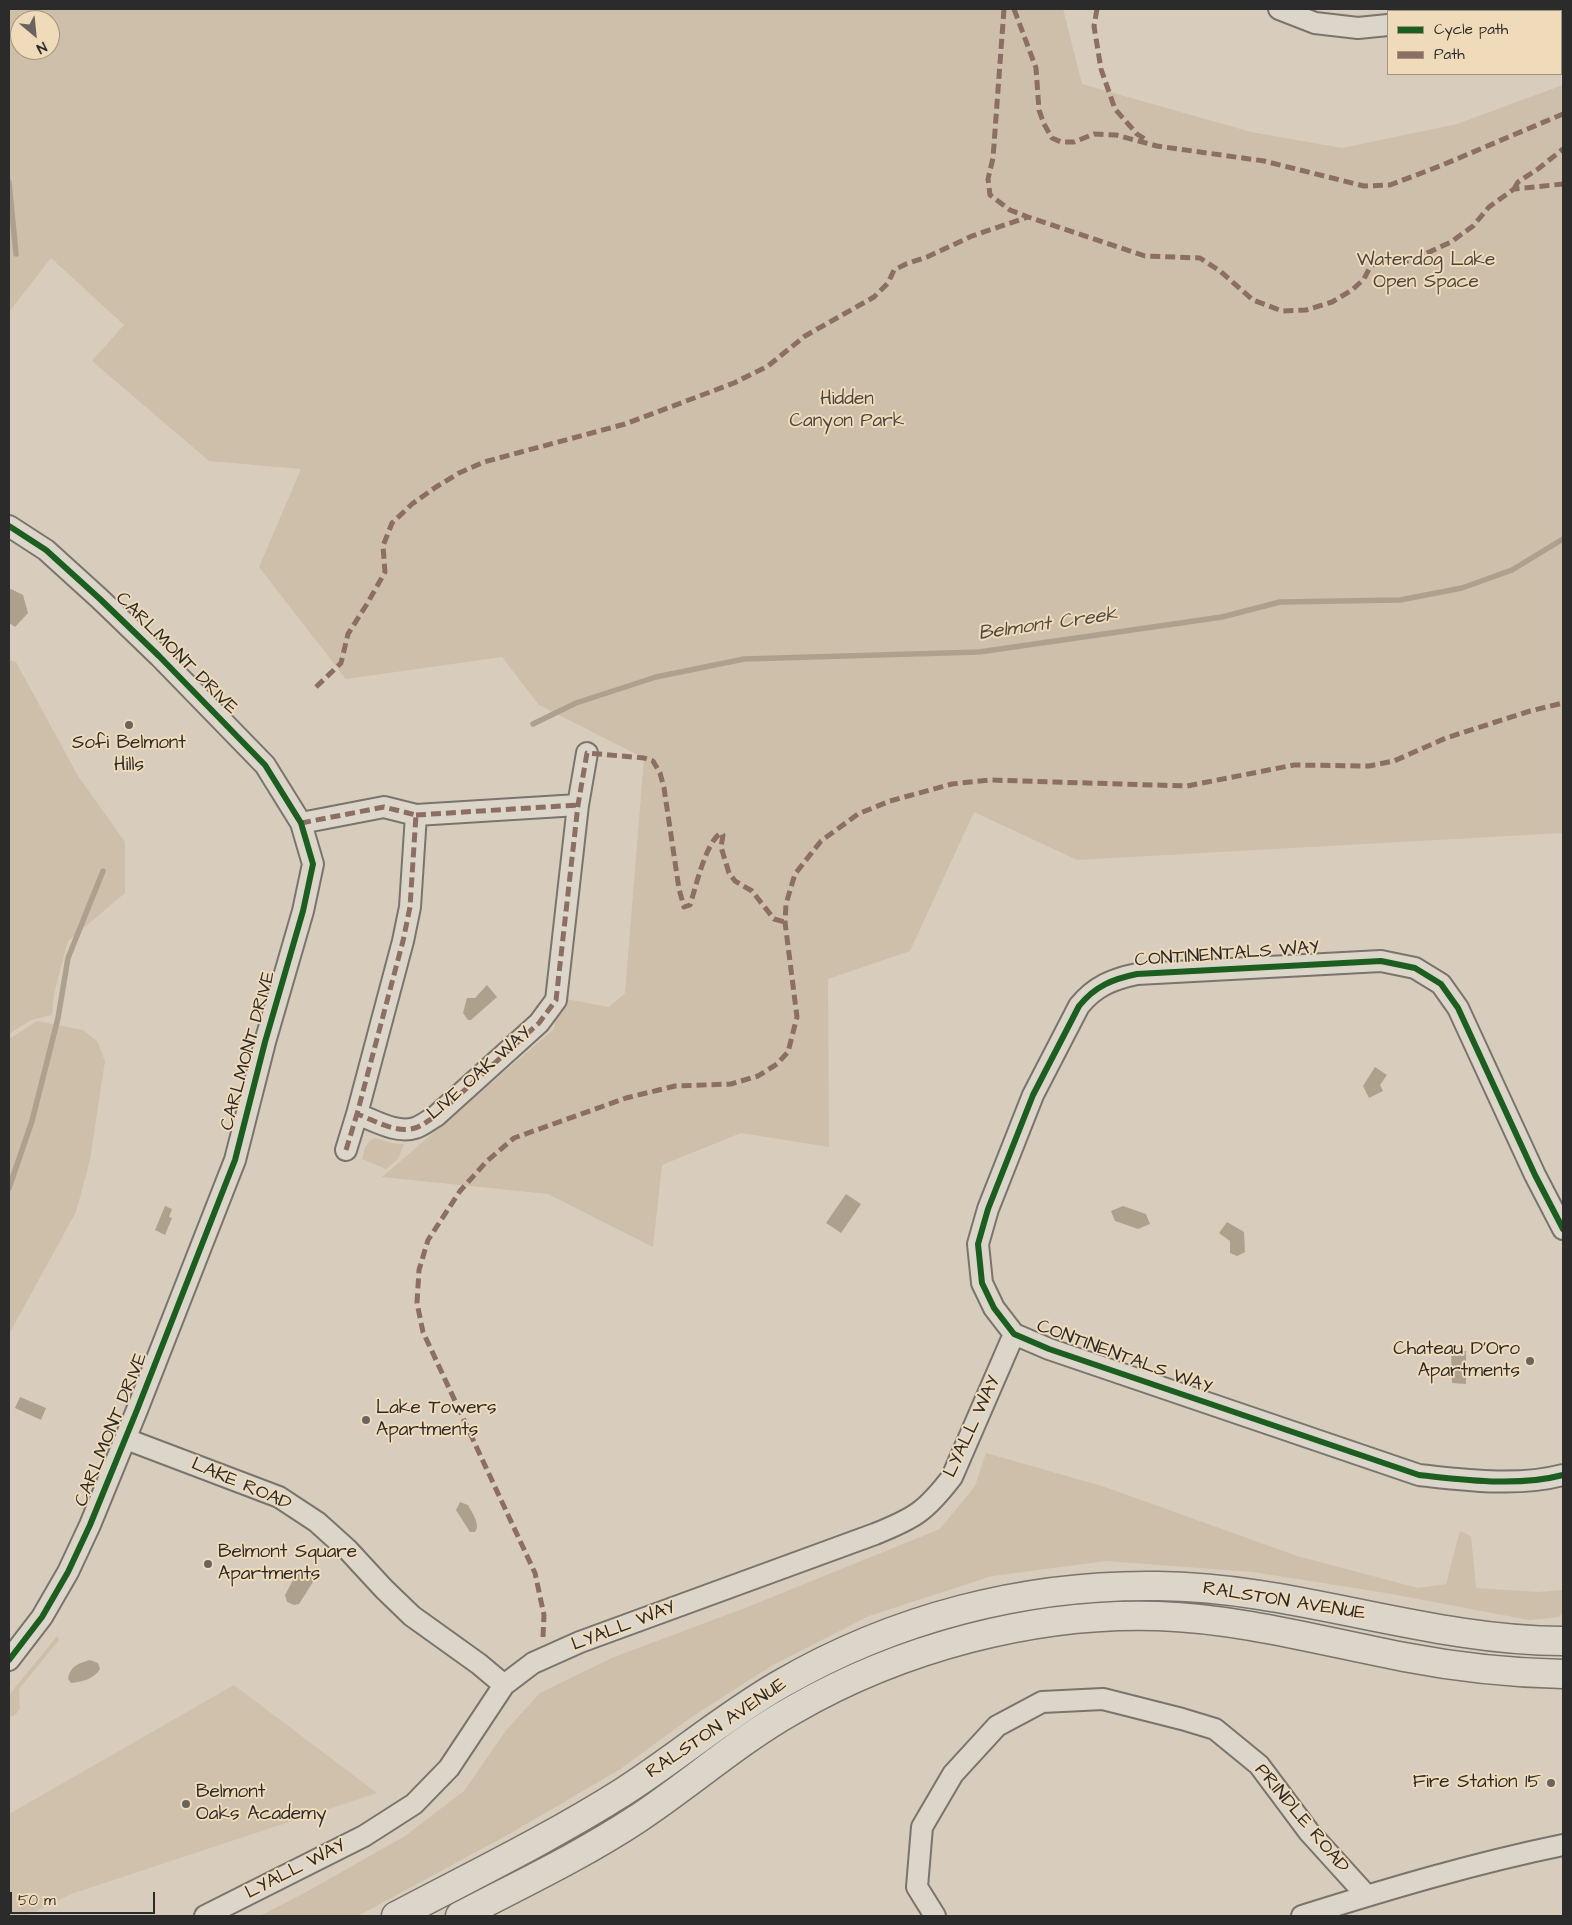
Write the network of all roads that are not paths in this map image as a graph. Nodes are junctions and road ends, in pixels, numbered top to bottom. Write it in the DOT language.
graph roads {
  1 [pos="1279,9"];
  2 [pos="1387,26"];
  3 [pos="9,526"];
  4 [pos="587,753"];
  5 [pos="578,805"];
  6 [pos="416,814"];
  7 [pos="301,823"];
  8 [pos="357,1114"];
  9 [pos="346,1150"];
  10 [pos="1563,1229"];
  11 [pos="1014,1334"];
  12 [pos="126,1439"];
  13 [pos="1563,1475"];
  14 [pos="1559,1639"];
  15 [pos="9,1660"];
  16 [pos="1557,1677"];
  17 [pos="504,1684"];
  18 [pos="1563,1844"];
  19 [pos="1367,1896"];
  20 [pos="205,1916"];
  21 [pos="396,1916"];
  22 [pos="460,1916"];
  23 [pos="935,1916"];
  24 [pos="1302,1916"];
  1 -- 2 [label="street"];
  3 -- 7 [label="street, CARLMONT DRIVE"];
  4 -- 5 [label="street, LIVE OAK WAY"];
  5 -- 6 [label="street"];
  5 -- 8 [label="street, LIVE OAK WAY"];
  6 -- 7 [label="street"];
  6 -- 8 [label="street"];
  7 -- 12 [label="street, CARLMONT DRIVE"];
  8 -- 9 [label="street"];
  10 -- 11 [label="street, CONTINENTALS WAY"];
  11 -- 13 [label="street, CONTINENTALS WAY"];
  11 -- 17 [label="street, LYALL WAY"];
  12 -- 15 [label="street, CARLMONT DRIVE"];
  12 -- 17 [label="street, LAKE ROAD"];
  14 -- 21 [label="main road, RALSTON AVENUE"];
  16 -- 22 [label="main road, RALSTON AVENUE"];
  17 -- 20 [label="street, LYALL WAY"];
  18 -- 19 [label="street"];
  19 -- 23 [label="street, PRINDLE ROAD"];
  19 -- 24 [label="street"];
}
